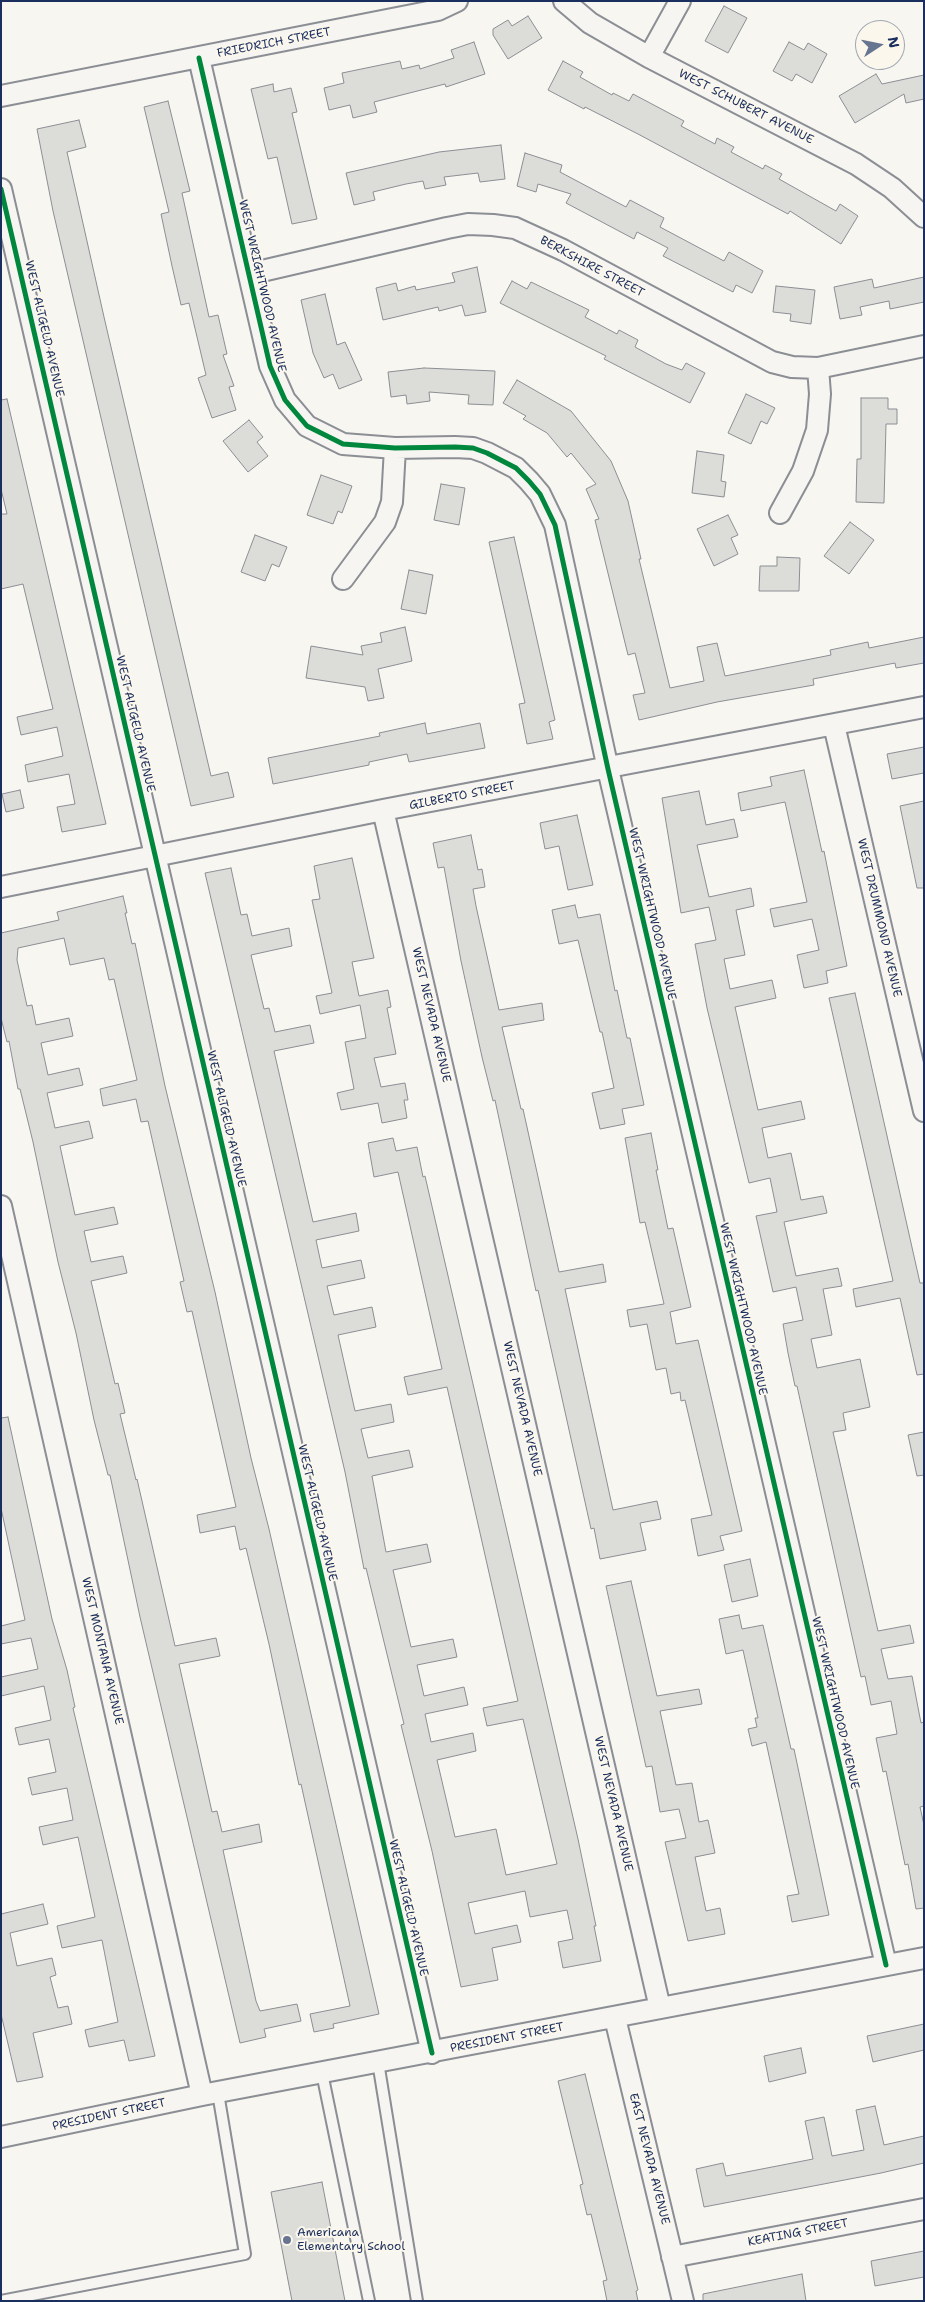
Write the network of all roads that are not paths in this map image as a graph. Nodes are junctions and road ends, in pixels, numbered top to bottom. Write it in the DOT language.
graph roads {
  1 [pos="457,1"];
  2 [pos="564,1"];
  3 [pos="680,1"];
  4 [pos="649,57"];
  5 [pos="199,58"];
  6 [pos="1,96"];
  7 [pos="1,189"];
  8 [pos="924,217"];
  9 [pos="249,274"];
  10 [pos="924,346"];
  11 [pos="818,368"];
  12 [pos="395,448"];
  13 [pos="780,513"];
  14 [pos="343,579"];
  15 [pos="924,707"];
  16 [pos="834,725"];
  17 [pos="608,769"];
  18 [pos="383,810"];
  19 [pos="155,857"];
  20 [pos="1,887"];
  21 [pos="924,1110"];
  22 [pos="1,1206"];
  23 [pos="924,1958"];
  24 [pos="886,1965"];
  25 [pos="660,2008"];
  26 [pos="614,2018"];
  27 [pos="432,2052"];
  28 [pos="378,2062"];
  29 [pos="322,2073"];
  30 [pos="210,2094"];
  31 [pos="1,2137"];
  32 [pos="924,2208"];
  33 [pos="672,2257"];
  34 [pos="1,2301"];
  35 [pos="369,2301"];
  36 [pos="417,2301"];
  37 [pos="683,2301"];
  1 -- 5 [label="street, FRIEDRICH STREET"];
  2 -- 4 [label="street, WEST SCHUBERT AVENUE"];
  3 -- 4 [label="street"];
  4 -- 8 [label="street, WEST SCHUBERT AVENUE"];
  5 -- 6 [label="street, FRIEDRICH STREET"];
  5 -- 9 [label="street, WEST WRIGHTWOOD AVENUE"];
  7 -- 19 [label="street, WEST ALTGELD AVENUE"];
  9 -- 11 [label="street, BERKSHIRE STREET"];
  9 -- 12 [label="street, WEST WRIGHTWOOD AVENUE"];
  10 -- 11 [label="street, BERKSHIRE STREET"];
  11 -- 13 [label="street"];
  12 -- 14 [label="street"];
  12 -- 17 [label="street, WEST WRIGHTWOOD AVENUE"];
  15 -- 16 [label="street, GILBERTO STREET"];
  16 -- 17 [label="street, GILBERTO STREET"];
  16 -- 21 [label="street, WEST DRUMMOND AVENUE"];
  17 -- 18 [label="street, GILBERTO STREET"];
  17 -- 24 [label="street, WEST WRIGHTWOOD AVENUE"];
  18 -- 19 [label="street, GILBERTO STREET"];
  18 -- 25 [label="street, WEST NEVADA AVENUE"];
  19 -- 20 [label="street, GILBERTO STREET"];
  19 -- 27 [label="street, WEST ALTGELD AVENUE"];
  22 -- 30 [label="street, WEST MONTANA AVENUE"];
  23 -- 24 [label="street, PRESIDENT STREET"];
  24 -- 25 [label="street, PRESIDENT STREET"];
  25 -- 26 [label="street, PRESIDENT STREET"];
  26 -- 27 [label="street, PRESIDENT STREET"];
  26 -- 33 [label="street, EAST NEVADA AVENUE"];
  27 -- 28 [label="street, PRESIDENT STREET"];
  28 -- 29 [label="street, PRESIDENT STREET"];
  28 -- 36 [label="lane"];
  29 -- 30 [label="street, PRESIDENT STREET"];
  29 -- 35 [label="lane"];
  30 -- 31 [label="street, PRESIDENT STREET"];
  30 -- 34 [label="lane"];
  32 -- 33 [label="street, KEATING STREET"];
  33 -- 37 [label="street, EAST NEVADA AVENUE"];
}
